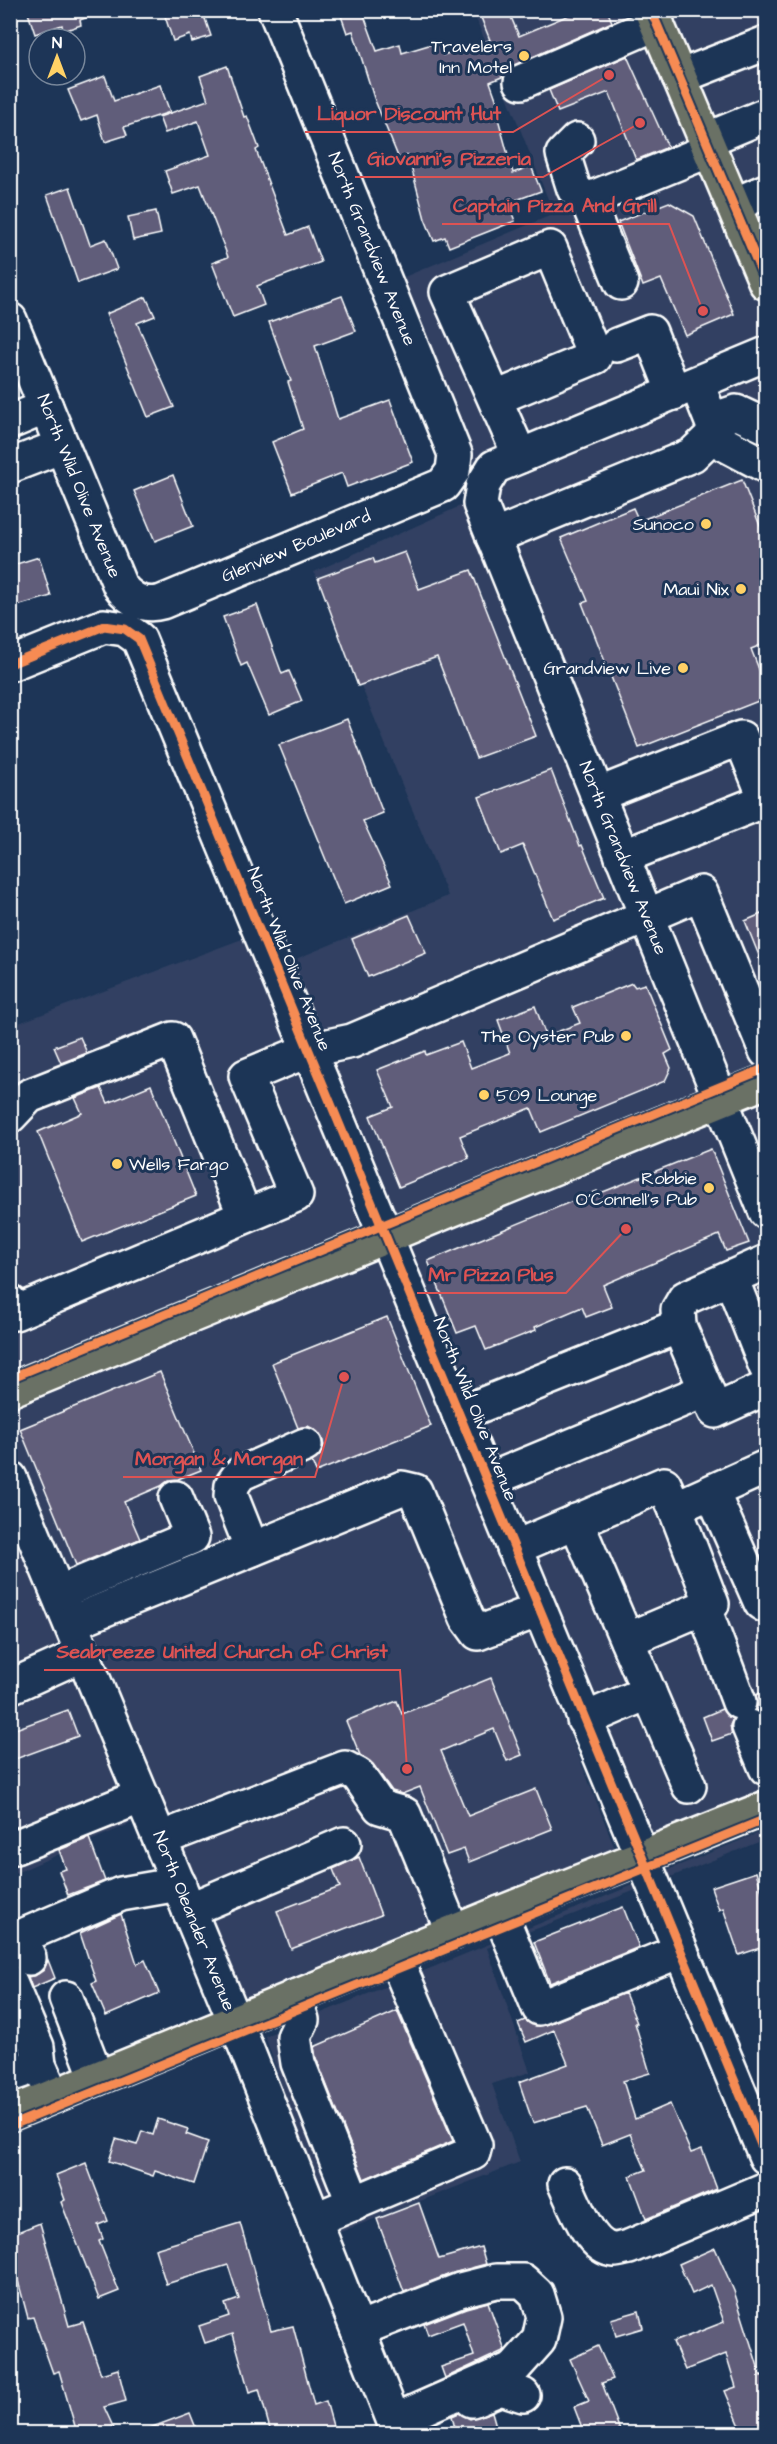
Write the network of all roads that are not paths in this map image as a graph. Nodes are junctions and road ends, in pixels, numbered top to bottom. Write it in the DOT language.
graph roads {
  1 [pos="275,10"];
  2 [pos="654,17"];
  3 [pos="766,42"];
  4 [pos="679,77"];
  5 [pos="521,82"];
  6 [pos="766,115"];
  7 [pos="577,140"];
  8 [pos="708,145"];
  9 [pos="766,192"];
  10 [pos="587,200"];
  11 [pos="734,205"];
  12 [pos="621,283"];
  13 [pos="766,283"];
  14 [pos="10,320"];
  15 [pos="617,345"];
  16 [pos="766,354"];
  17 [pos="686,388"];
  18 [pos="496,398"];
  19 [pos="46,407"];
  20 [pos="10,422"];
  21 [pos="766,426"];
  22 [pos="711,429"];
  23 [pos="62,446"];
  24 [pos="455,454"];
  25 [pos="520,456"];
  26 [pos="10,466"];
  27 [pos="766,466"];
  28 [pos="493,537"];
  29 [pos="120,586"];
  30 [pos="10,664"];
  31 [pos="597,795"];
  32 [pos="622,857"];
  33 [pos="646,917"];
  34 [pos="309,1050"];
  35 [pos="766,1051"];
  36 [pos="766,1081"];
  37 [pos="720,1101"];
  38 [pos="10,1116"];
  39 [pos="756,1154"];
  40 [pos="766,1212"];
  41 [pos="245,1216"];
  42 [pos="386,1236"];
  43 [pos="766,1262"];
  44 [pos="731,1278"];
  45 [pos="10,1302"];
  46 [pos="679,1326"];
  47 [pos="766,1367"];
  48 [pos="766,1388"];
  49 [pos="10,1390"];
  50 [pos="706,1390"];
  51 [pos="459,1414"];
  52 [pos="305,1445"];
  53 [pos="766,1467"];
  54 [pos="10,1478"];
  55 [pos="487,1481"];
  56 [pos="712,1492"];
  57 [pos="176,1498"];
  58 [pos="675,1508"];
  59 [pos="576,1521"];
  60 [pos="514,1548"];
  61 [pos="252,1549"];
  62 [pos="58,1593"];
  63 [pos="766,1605"];
  64 [pos="704,1608"];
  65 [pos="539,1610"];
  66 [pos="71,1623"];
  67 [pos="627,1640"];
  68 [pos="83,1654"];
  69 [pos="10,1687"];
  70 [pos="649,1692"];
  71 [pos="584,1720"];
  72 [pos="766,1768"];
  73 [pos="689,1786"];
  74 [pos="142,1796"];
  75 [pos="766,1808"];
  76 [pos="160,1839"];
  77 [pos="344,1844"];
  78 [pos="10,1846"];
  79 [pos="641,1858"];
  80 [pos="184,1897"];
  81 [pos="500,1913"];
  82 [pos="453,1933"];
  83 [pos="680,1951"];
  84 [pos="395,1957"];
  85 [pos="20,1970"];
  86 [pos="66,1998"];
  87 [pos="294,1998"];
  88 [pos="235,2022"];
  89 [pos="25,2070"];
  90 [pos="97,2078"];
  91 [pos="53,2096"];
  92 [pos="10,2114"];
  93 [pos="766,2157"];
  94 [pos="565,2184"];
  95 [pos="766,2189"];
  96 [pos="354,2204"];
  97 [pos="314,2220"];
  98 [pos="358,2331"];
  99 [pos="523,2395"];
  100 [pos="397,2428"];
  1 -- 24 [label="street, North Grandview Avenue"];
  2 -- 4 [label="main road"];
  2 -- 5 [label="street"];
  3 -- 4 [label="street"];
  4 -- 8 [label="main road"];
  6 -- 8 [label="street"];
  7 -- 10 [label="street"];
  8 -- 10 [label="street"];
  8 -- 11 [label="main road"];
  9 -- 11 [label="street"];
  10 -- 12 [label="street"];
  11 -- 13 [label="main road"];
  14 -- 19 [label="street, North Wild Olive Avenue"];
  15 -- 17 [label="street"];
  16 -- 17 [label="street"];
  17 -- 22 [label="street"];
  17 -- 25 [label="street"];
  18 -- 18 [label="street"];
  18 -- 25 [label="street"];
  19 -- 20 [label="street"];
  19 -- 23 [label="street, North Wild Olive Avenue"];
  21 -- 22 [label="street"];
  22 -- 27 [label="street"];
  22 -- 28 [label="street"];
  23 -- 26 [label="street"];
  23 -- 29 [label="street, North Wild Olive Avenue"];
  24 -- 29 [label="street, Glenview Boulevard"];
  25 -- 28 [label="street, North Grandview Avenue"];
  28 -- 31 [label="street, North Grandview Avenue"];
  30 -- 34 [label="street, North Wild Olive Avenue"];
  31 -- 32 [label="street, North Grandview Avenue"];
  31 -- 32 [label="street"];
  32 -- 33 [label="street, North Grandview Avenue"];
  33 -- 34 [label="street"];
  33 -- 35 [label="street"];
  33 -- 37 [label="street, North Grandview Avenue"];
  34 -- 41 [label="street"];
  34 -- 42 [label="street, North Wild Olive Avenue"];
  36 -- 37 [label="main road"];
  37 -- 39 [label="street, North Grandview Avenue"];
  37 -- 42 [label="main road"];
  38 -- 41 [label="street"];
  39 -- 40 [label="street, North Grandview Avenue"];
  41 -- 45 [label="street"];
  42 -- 49 [label="main road"];
  42 -- 51 [label="street, North Wild Olive Avenue"];
  43 -- 44 [label="street"];
  44 -- 46 [label="street"];
  44 -- 47 [label="street"];
  46 -- 50 [label="street"];
  46 -- 51 [label="street"];
  48 -- 50 [label="street"];
  50 -- 55 [label="street"];
  51 -- 55 [label="street, North Wild Olive Avenue"];
  52 -- 61 [label="street"];
  53 -- 56 [label="street"];
  54 -- 62 [label="street, North Oleander Avenue"];
  55 -- 60 [label="street, North Wild Olive Avenue"];
  56 -- 58 [label="street"];
  56 -- 63 [label="street"];
  57 -- 62 [label="street"];
  58 -- 59 [label="street"];
  58 -- 64 [label="street"];
  59 -- 60 [label="street"];
  59 -- 67 [label="street"];
  60 -- 65 [label="street, North Wild Olive Avenue"];
  61 -- 65 [label="street"];
  61 -- 66 [label="street"];
  62 -- 66 [label="street, North Oleander Avenue"];
  64 -- 67 [label="street"];
  64 -- 72 [label="street"];
  65 -- 71 [label="street, North Wild Olive Avenue"];
  66 -- 68 [label="street, North Oleander Avenue"];
  67 -- 70 [label="street"];
  68 -- 69 [label="street"];
  68 -- 74 [label="street, North Oleander Avenue"];
  70 -- 71 [label="street"];
  70 -- 73 [label="street"];
  71 -- 79 [label="street, North Wild Olive Avenue"];
  74 -- 76 [label="street, North Oleander Avenue"];
  74 -- 78 [label="street"];
  75 -- 79 [label="main road"];
  76 -- 80 [label="street, North Oleander Avenue"];
  76 -- 82 [label="street"];
  77 -- 80 [label="street"];
  79 -- 81 [label="main road"];
  79 -- 83 [label="street, North Wild Olive Avenue"];
  80 -- 85 [label="street"];
  80 -- 88 [label="street, North Oleander Avenue"];
  81 -- 82 [label="main road"];
  81 -- 83 [label="street"];
  82 -- 84 [label="main road"];
  83 -- 93 [label="street, North Wild Olive Avenue"];
  84 -- 87 [label="main road"];
  84 -- 96 [label="street"];
  85 -- 89 [label="street"];
  86 -- 90 [label="street"];
  87 -- 88 [label="main road"];
  87 -- 96 [label="street"];
  88 -- 90 [label="main road"];
  88 -- 97 [label="street, North Oleander Avenue"];
  89 -- 91 [label="street"];
  90 -- 91 [label="main road"];
  91 -- 92 [label="main road"];
  94 -- 95 [label="street"];
  96 -- 97 [label="street"];
  97 -- 98 [label="street, North Oleander Avenue"];
  98 -- 100 [label="street, North Oleander Avenue"];
  98 -- 100 [label="street"];
  99 -- 100 [label="street"];
}
